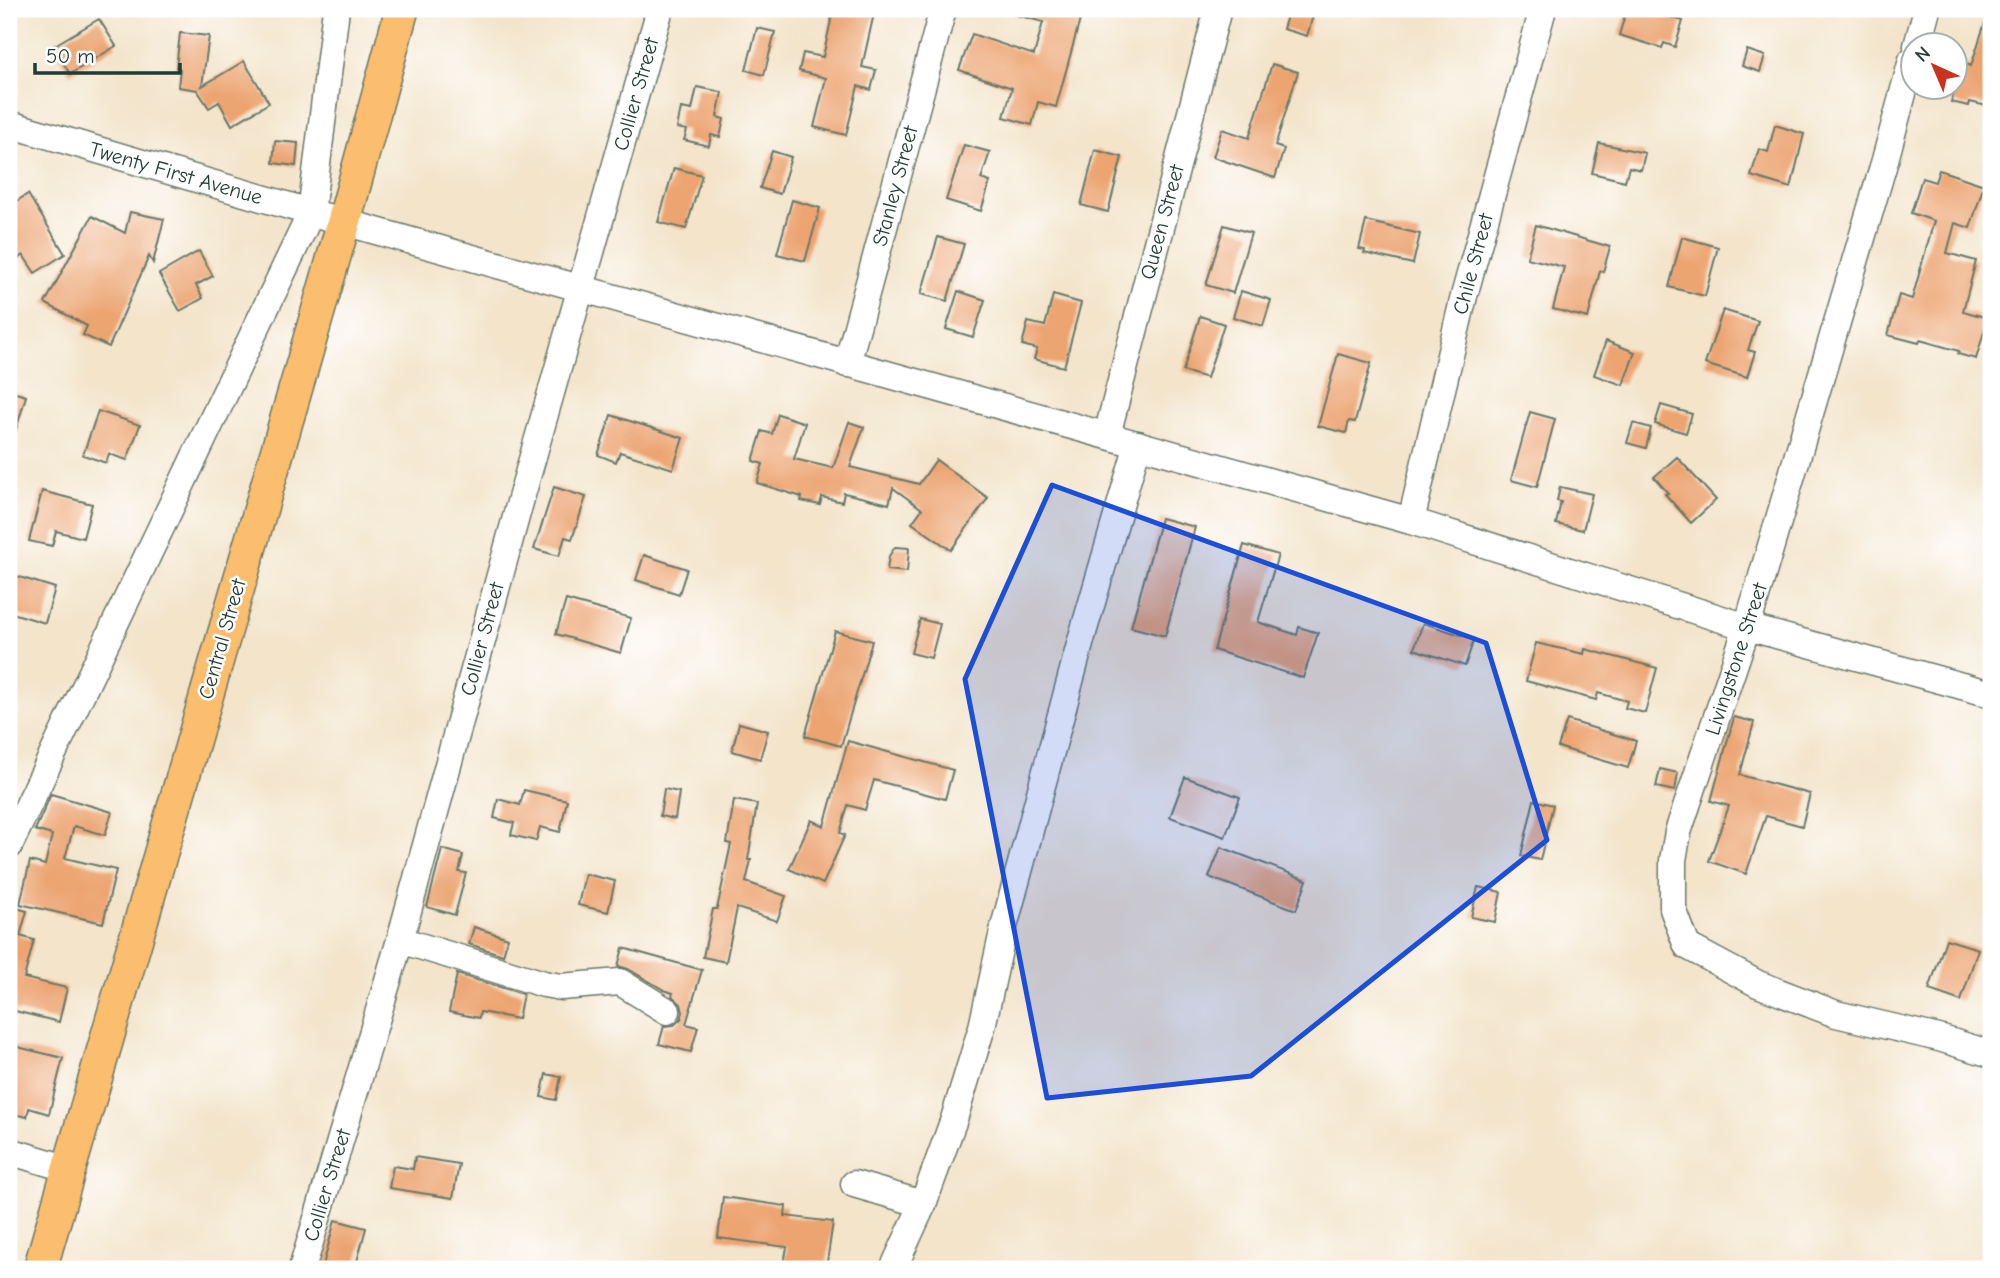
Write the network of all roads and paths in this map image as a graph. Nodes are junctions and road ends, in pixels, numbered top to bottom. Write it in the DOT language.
graph roads {
  1 [pos="337,9"];
  2 [pos="402,9"];
  3 [pos="660,9"];
  4 [pos="943,9"];
  5 [pos="1218,9"];
  6 [pos="1543,9"];
  7 [pos="1927,9"];
  8 [pos="1921,32"];
  9 [pos="1901,102"];
  10 [pos="9,124"];
  11 [pos="311,213"];
  12 [pos="344,222"];
  13 [pos="582,288"];
  14 [pos="847,364"];
  15 [pos="1107,435"];
  16 [pos="1138,444"];
  17 [pos="1411,521"];
  18 [pos="1747,627"];
  19 [pos="1991,694"];
  20 [pos="9,846"];
  21 [pos="400,940"];
  22 [pos="667,1011"];
  23 [pos="1991,1054"];
  24 [pos="9,1151"];
  25 [pos="69,1169"];
  26 [pos="855,1184"];
  27 [pos="923,1204"];
  28 [pos="40,1269"];
  29 [pos="302,1269"];
  30 [pos="893,1269"];
  1 -- 11 [label="street"];
  2 -- 12 [label="main road, Central Street"];
  3 -- 13 [label="street, Collier Street"];
  4 -- 14 [label="street, Stanley Street"];
  5 -- 15 [label="street, Queen Street"];
  6 -- 17 [label="street, Chile Street"];
  7 -- 8 [label="street"];
  9 -- 18 [label="street, Livingstone Street"];
  10 -- 11 [label="street, Twenty First Avenue"];
  11 -- 12 [label="street, Twenty First Avenue"];
  11 -- 20 [label="street"];
  12 -- 13 [label="street, Twenty First Avenue"];
  12 -- 25 [label="main road, Central Street"];
  13 -- 14 [label="street, Twenty First Avenue"];
  13 -- 21 [label="street, Collier Street"];
  14 -- 15 [label="street, Twenty First Avenue"];
  15 -- 16 [label="street, Twenty First Avenue"];
  16 -- 17 [label="street, Twenty First Avenue"];
  16 -- 27 [label="street"];
  17 -- 18 [label="street, Twenty First Avenue"];
  18 -- 19 [label="street, Twenty First Avenue"];
  18 -- 23 [label="street, Livingstone Street"];
  21 -- 22 [label="street"];
  21 -- 29 [label="street, Collier Street"];
  24 -- 25 [label="street"];
  25 -- 28 [label="main road, Central Street"];
  26 -- 27 [label="street"];
  27 -- 30 [label="street"];
}
